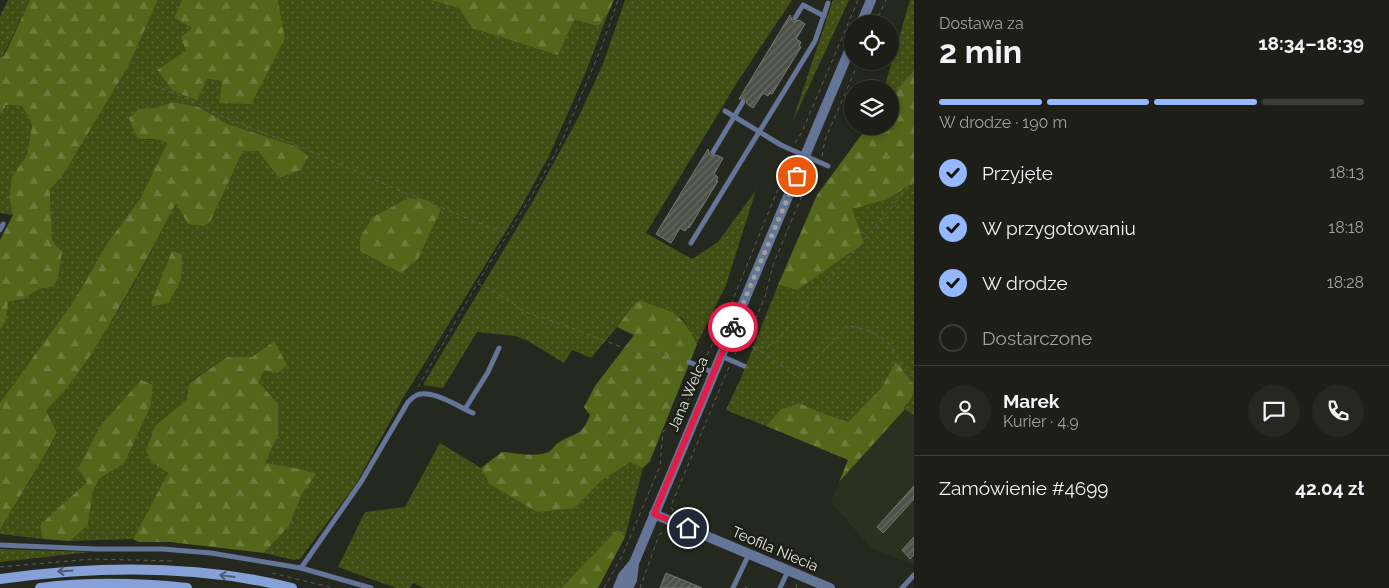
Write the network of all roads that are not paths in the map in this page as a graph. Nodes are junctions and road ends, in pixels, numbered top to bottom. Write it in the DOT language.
graph roads {
  1 [pos="871,0"];
  2 [pos="828,2"];
  3 [pos="865,15"];
  4 [pos="824,16"];
  5 [pos="795,18"];
  6 [pos="844,63"];
  7 [pos="743,102"];
  8 [pos="725,111"];
  9 [pos="734,116"];
  10 [pos="759,132"];
  11 [pos="713,152"];
  12 [pos="805,157"];
  13 [pos="828,166"];
  14 [pos="4,224"];
  15 [pos="0,230"];
  16 [pos="691,243"];
  17 [pos="499,348"];
  18 [pos="720,356"];
  19 [pos="690,362"];
  20 [pos="744,366"];
  21 [pos="714,373"];
  22 [pos="465,409"];
  23 [pos="473,413"];
  24 [pos="654,514"];
  25 [pos="0,545"];
  26 [pos="749,554"];
  27 [pos="634,563"];
  28 [pos="301,568"];
  29 [pos="788,571"];
  30 [pos="914,575"];
  31 [pos="0,578"];
  32 [pos="40,588"];
  33 [pos="187,588"];
  34 [pos="292,588"];
  35 [pos="371,588"];
  36 [pos="618,588"];
  37 [pos="628,588"];
  38 [pos="733,588"];
  39 [pos="780,588"];
  40 [pos="830,588"];
  41 [pos="902,588"];
  1 -- 3 [label="street"];
  2 -- 4 [label="lane"];
  4 -- 5 [label="lane"];
  4 -- 10 [label="lane"];
  6 -- 12 [label="street, Jana Welca"];
  7 -- 9 [label="lane"];
  8 -- 9 [label="lane"];
  9 -- 10 [label="lane"];
  9 -- 11 [label="lane"];
  10 -- 12 [label="lane"];
  10 -- 16 [label="lane"];
  12 -- 13 [label="lane"];
  12 -- 18 [label="street, Jana Welca"];
  14 -- 15 [label="lane"];
  17 -- 22 [label="lane"];
  18 -- 20 [label="lane"];
  18 -- 21 [label="street, Jana Welca"];
  19 -- 21 [label="lane"];
  21 -- 24 [label="street, Jana Welca"];
  22 -- 23 [label="lane"];
  22 -- 28 [label="lane"];
  24 -- 26 [label="street, Teofila Niecia"];
  24 -- 27 [label="street, Jana Welca"];
  25 -- 28 [label="lane"];
  26 -- 29 [label="street, Teofila Niecia"];
  26 -- 38 [label="lane"];
  27 -- 36 [label="street, Jana Welca"];
  27 -- 37 [label="street, Jana Welca"];
  28 -- 35 [label="lane"];
  29 -- 39 [label="lane"];
  29 -- 40 [label="street, Teofila Niecia"];
  30 -- 41 [label="lane"];
  34 -- 31 [label="main road, one-way"];
  32 -- 33 [label="main road"];
}
